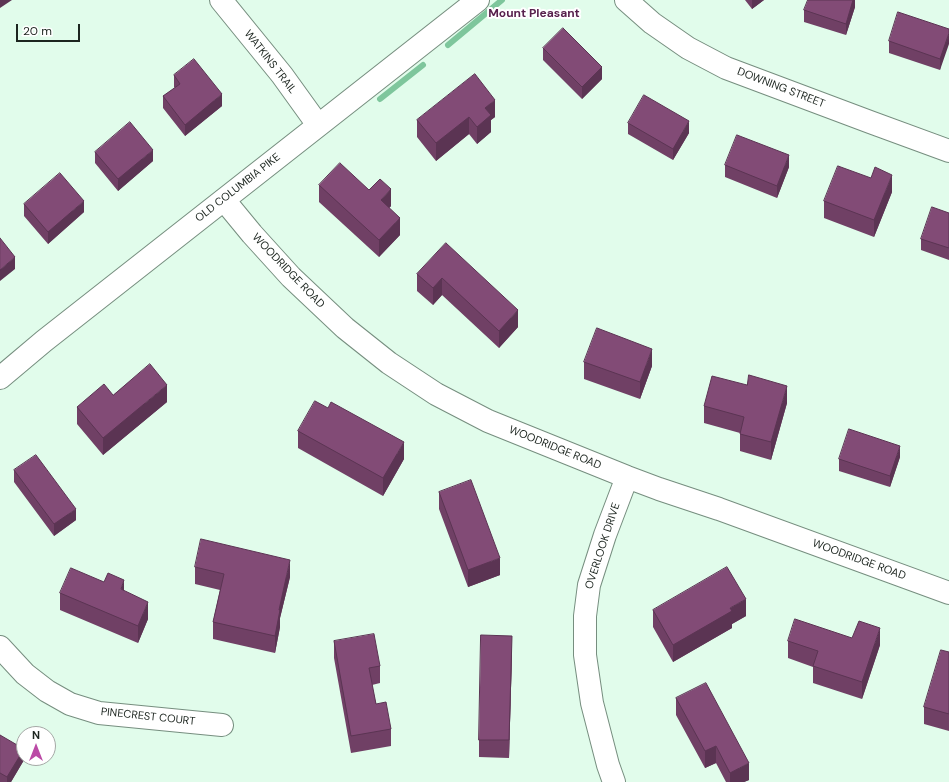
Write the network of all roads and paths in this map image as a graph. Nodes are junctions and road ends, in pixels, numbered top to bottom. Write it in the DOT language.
graph roads {
  1 [pos="221,0"];
  2 [pos="478,0"];
  3 [pos="626,0"];
  4 [pos="318,125"];
  5 [pos="949,151"];
  6 [pos="224,200"];
  7 [pos="0,378"];
  8 [pos="627,477"];
  9 [pos="949,593"];
  10 [pos="0,647"];
  11 [pos="222,725"];
  12 [pos="614,782"];
  1 -- 4 [label="street, WATKINS TRAIL"];
  2 -- 4 [label="street, OLD COLUMBIA PIKE"];
  3 -- 5 [label="street, DOWNING STREET"];
  4 -- 6 [label="street, OLD COLUMBIA PIKE"];
  6 -- 7 [label="street, OLD COLUMBIA PIKE"];
  6 -- 8 [label="street, WOODRIDGE ROAD"];
  8 -- 9 [label="street, WOODRIDGE ROAD"];
  8 -- 12 [label="street, OVERLOOK DRIVE"];
  10 -- 11 [label="street, PINECREST COURT"];
}
